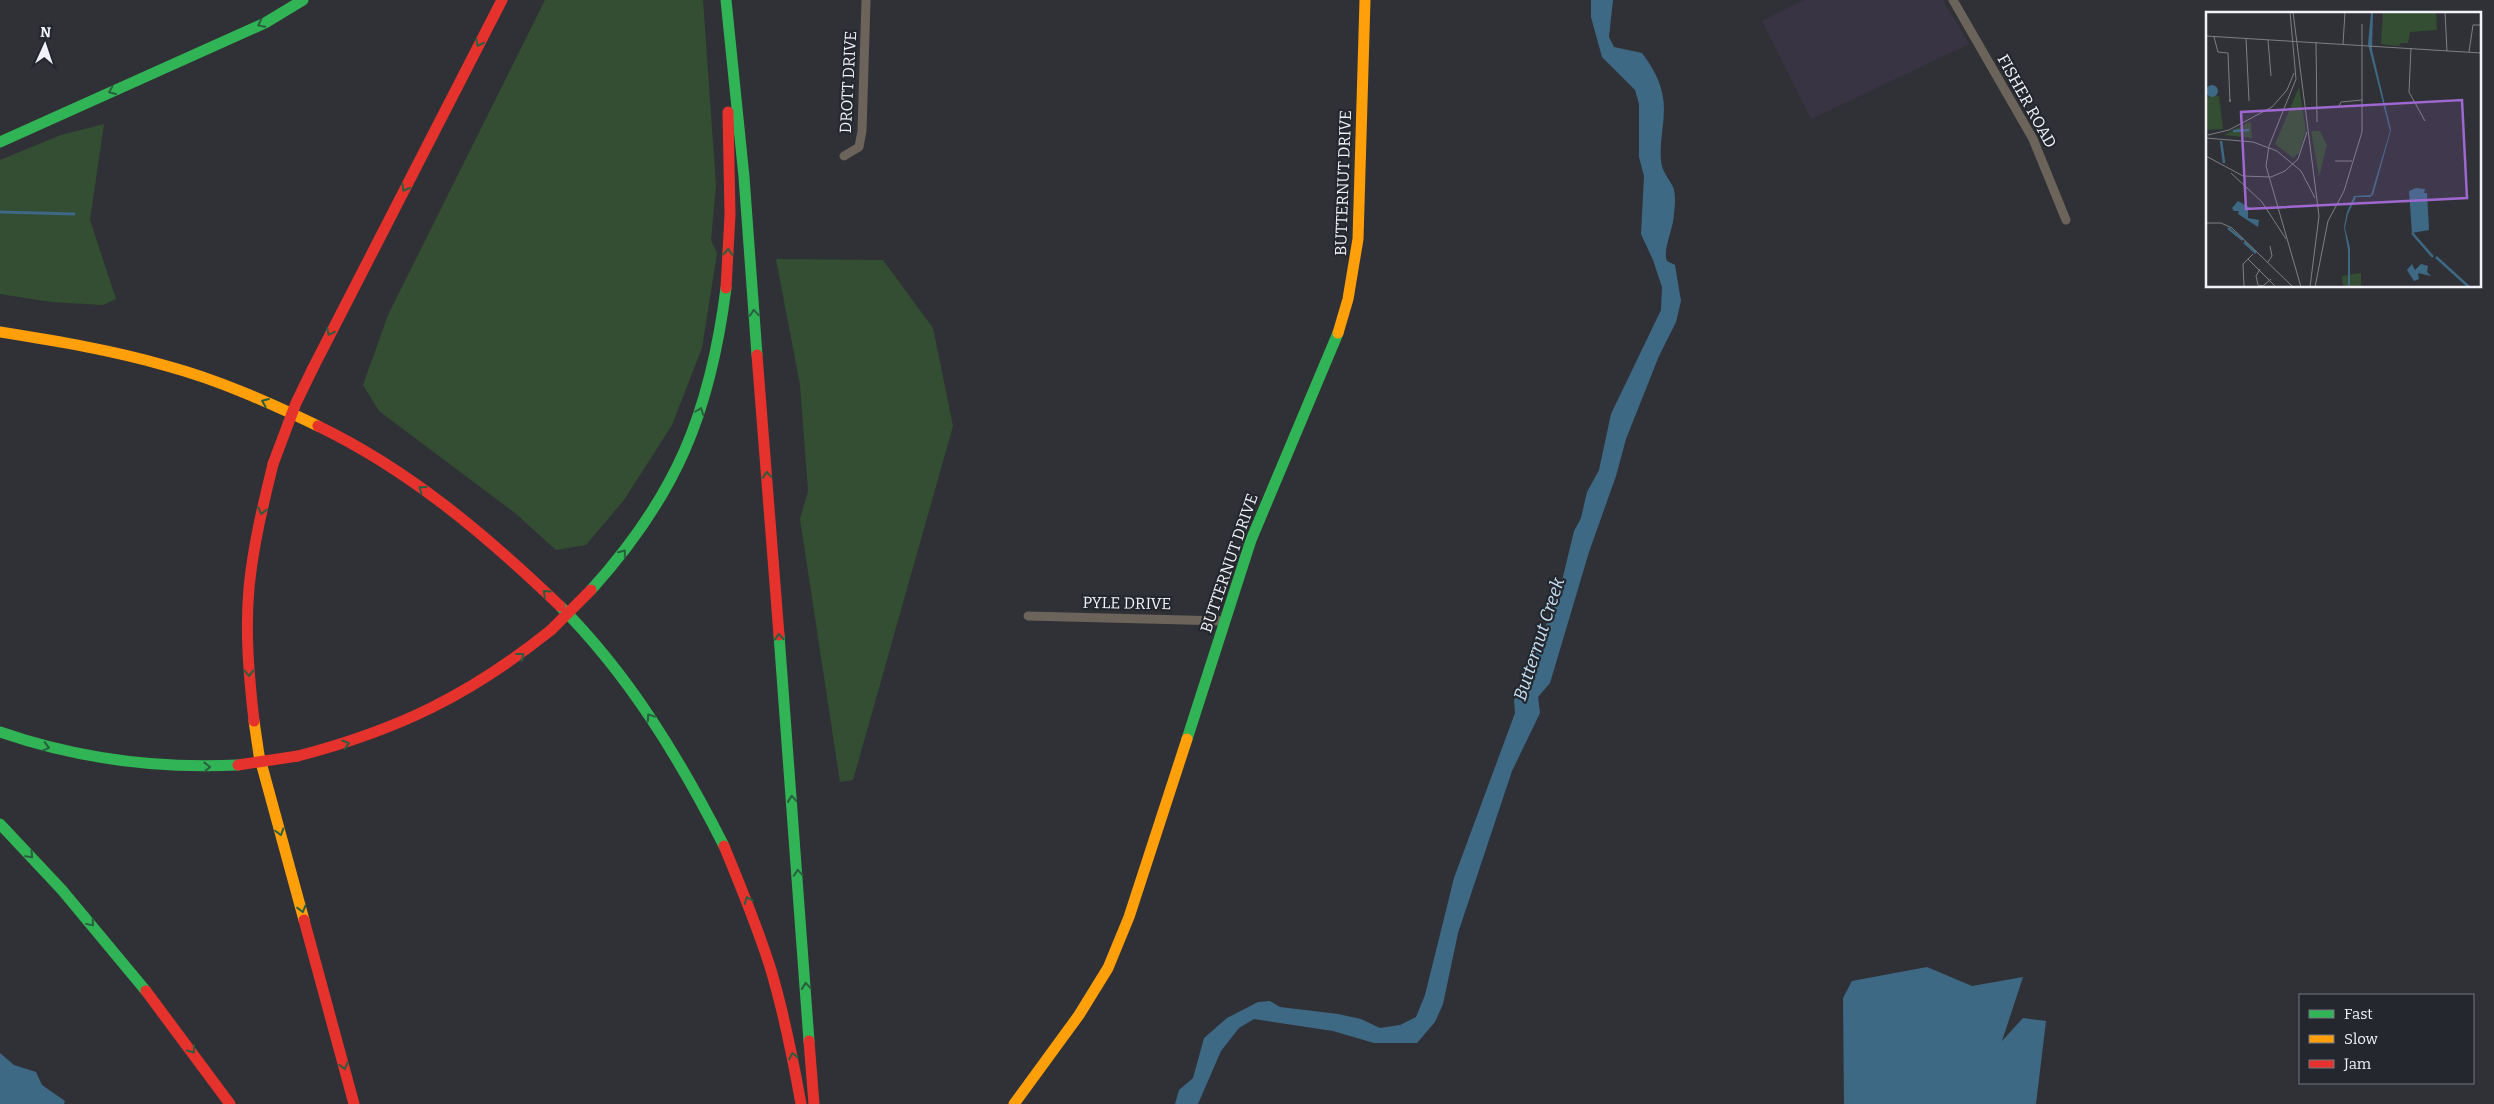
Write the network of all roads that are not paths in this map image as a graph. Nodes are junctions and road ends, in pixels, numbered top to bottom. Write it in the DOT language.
graph roads {
  1 [pos="303,0"];
  2 [pos="502,0"];
  3 [pos="726,0"];
  4 [pos="866,0"];
  5 [pos="1365,0"];
  6 [pos="1953,0"];
  7 [pos="728,27"];
  8 [pos="0,142"];
  9 [pos="844,156"];
  10 [pos="2066,220"];
  11 [pos="0,332"];
  12 [pos="1028,616"];
  13 [pos="1224,621"];
  14 [pos="0,732"];
  15 [pos="0,824"];
  16 [pos="230,1104"];
  17 [pos="354,1104"];
  18 [pos="801,1104"];
  19 [pos="814,1104"];
  20 [pos="1014,1104"];
  1 -- 8 [label="main road, one-way"];
  2 -- 17 [label="main road, one-way, bridge"];
  3 -- 7 [label="main road"];
  4 -- 9 [label="street, DROTT DRIVE"];
  5 -- 13 [label="main road, BUTTERNUT DRIVE"];
  6 -- 10 [label="street, FISHER ROAD"];
  14 -- 7 [label="main road, one-way, bridge"];
  19 -- 7 [label="main road, one-way"];
  18 -- 11 [label="main road, one-way"];
  12 -- 13 [label="street, PYLE DRIVE"];
  13 -- 20 [label="main road, BUTTERNUT DRIVE"];
  15 -- 16 [label="main road, one-way"];
}
